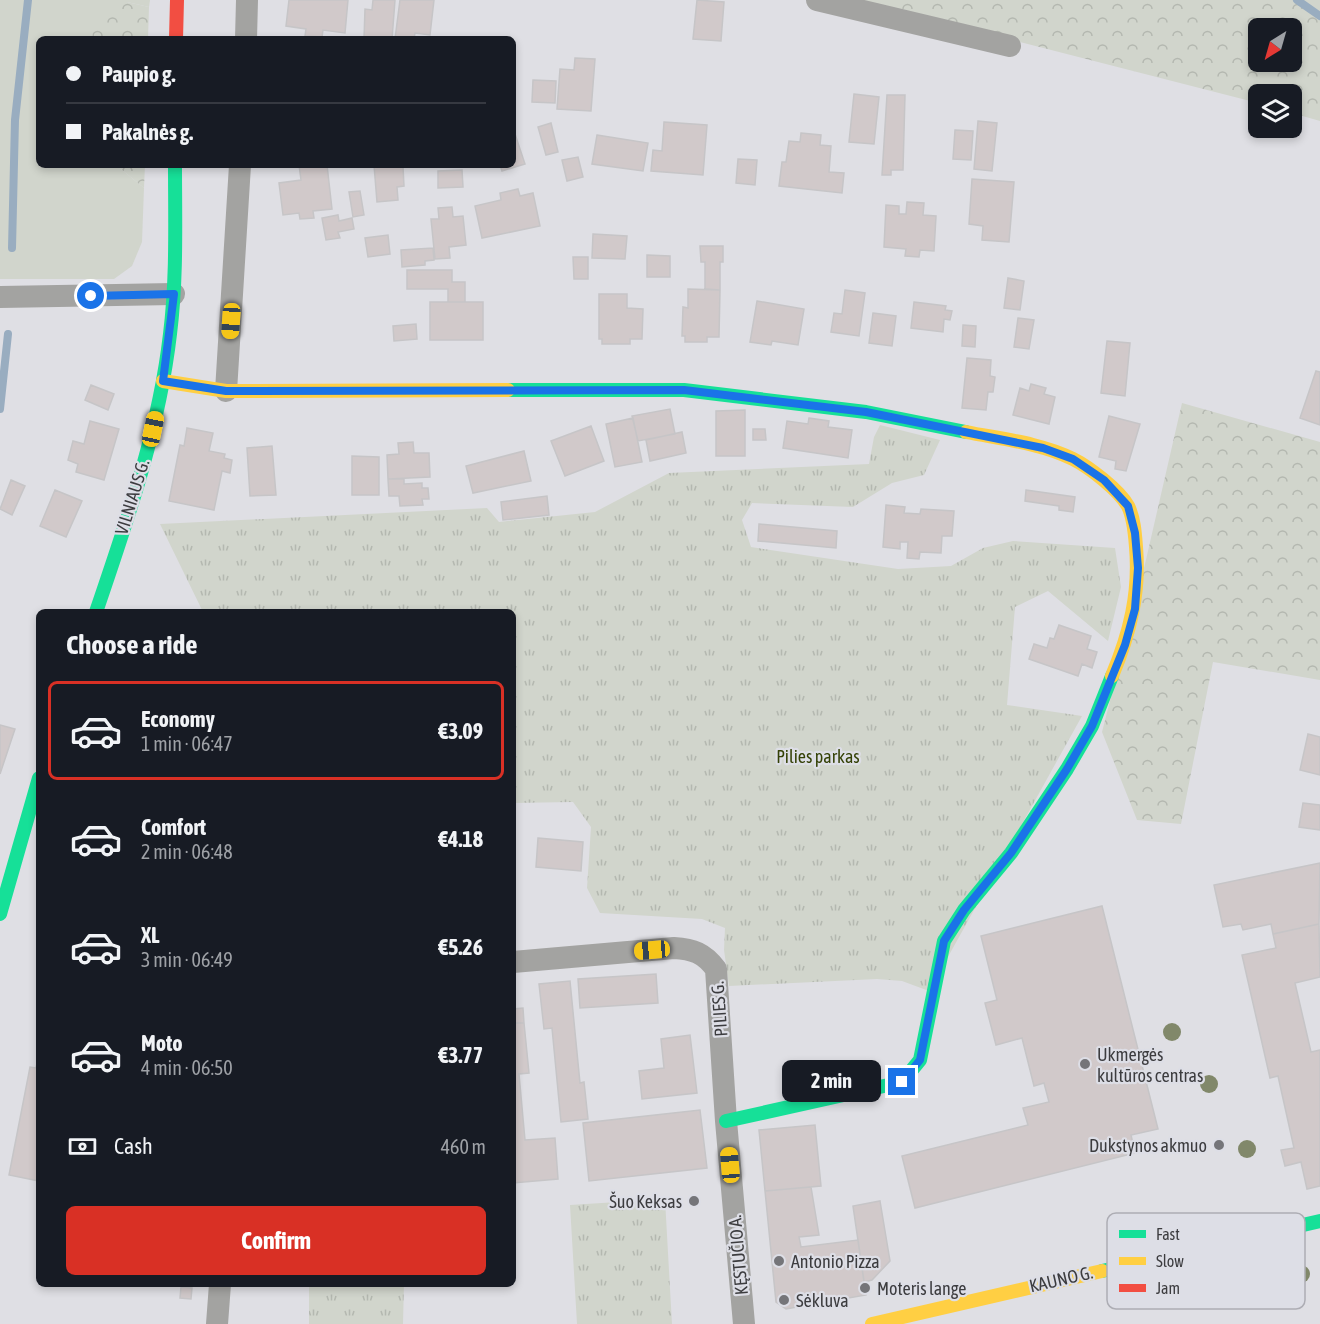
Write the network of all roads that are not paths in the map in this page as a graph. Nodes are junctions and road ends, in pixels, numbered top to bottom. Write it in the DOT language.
graph roads {
  1 [pos="177,0"];
  2 [pos="248,0"];
  3 [pos="817,0"];
  4 [pos="176,36"];
  5 [pos="246,36"];
  6 [pos="1010,46"];
  7 [pos="175,168"];
  8 [pos="240,168"];
  9 [pos="174,294"];
  10 [pos="0,297"];
  11 [pos="163,381"];
  12 [pos="226,391"];
  13 [pos="97,609"];
  14 [pos="36,788"];
  15 [pos="0,914"];
  16 [pos="516,962"];
  17 [pos="726,1121"];
  18 [pos="732,1187"];
  19 [pos="1320,1221"];
  20 [pos="1305,1224"];
  21 [pos="1107,1270"];
  22 [pos="220,1287"];
  23 [pos="217,1324"];
  24 [pos="744,1324"];
  25 [pos="872,1324"];
  1 -- 4 [label="street"];
  2 -- 5 [label="street"];
  3 -- 6 [label="street"];
  7 -- 9 [label="street, VILNIAUS G."];
  8 -- 12 [label="street"];
  9 -- 10 [label="street"];
  9 -- 11 [label="street, VILNIAUS G."];
  11 -- 12 [label="street"];
  11 -- 13 [label="street, VILNIAUS G."];
  12 -- 17 [label="street"];
  14 -- 15 [label="street"];
  16 -- 17 [label="street, PILIES G."];
  17 -- 18 [label="street, PILIES G."];
  18 -- 24 [label="street, KĘSTUČIO A."];
  19 -- 20 [label="street, KAUNO G."];
  21 -- 25 [label="street, KAUNO G."];
  22 -- 23 [label="street"];
}
